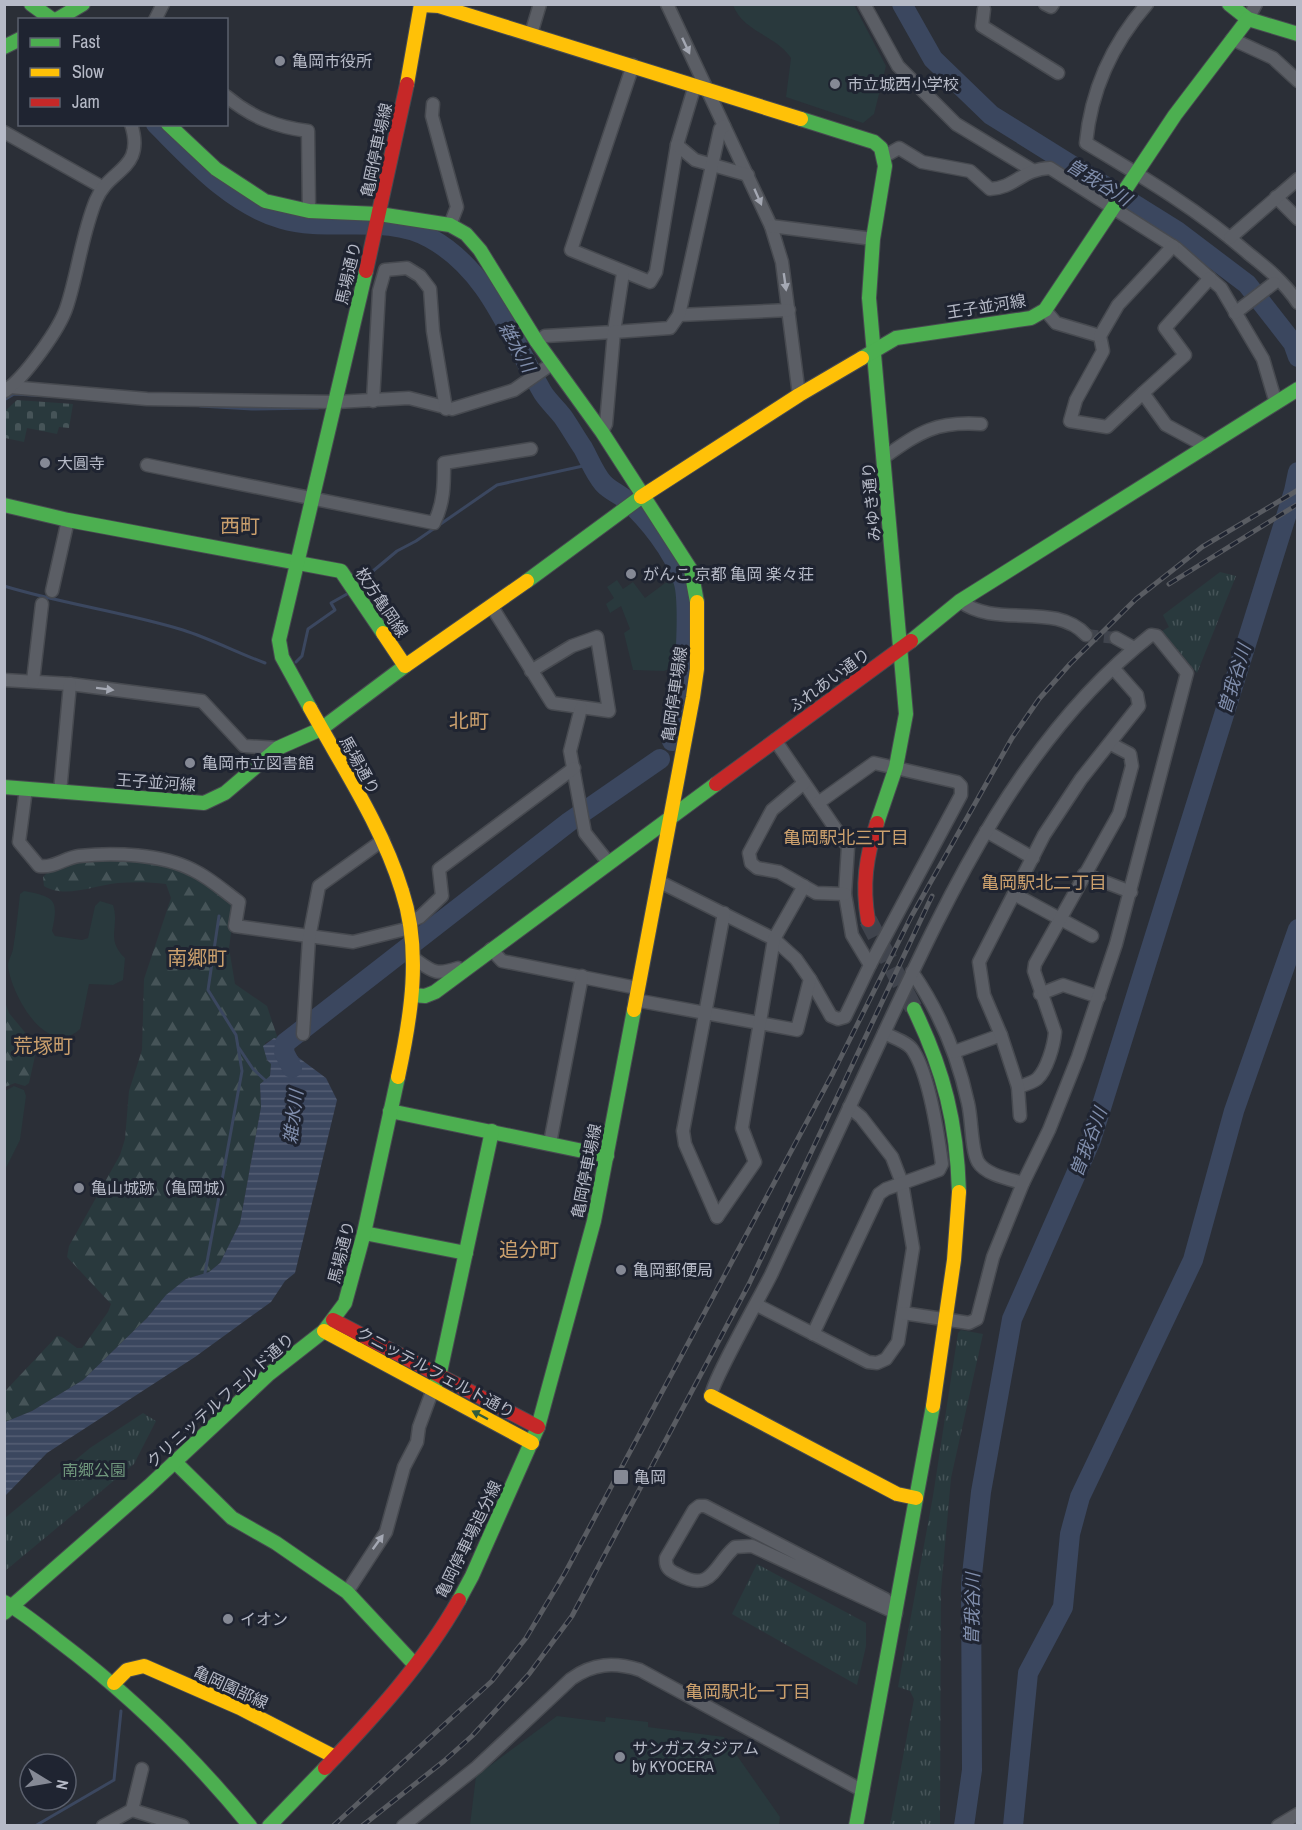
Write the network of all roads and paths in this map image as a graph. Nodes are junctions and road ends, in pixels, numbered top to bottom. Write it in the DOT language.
graph roads {
  1 [pos="31,4"];
  2 [pos="83,4"];
  3 [pos="163,4"];
  4 [pos="540,4"];
  5 [pos="667,4"];
  6 [pos="864,4"];
  7 [pos="1045,4"];
  8 [pos="1053,4"];
  9 [pos="1147,4"];
  10 [pos="1229,4"];
  11 [pos="1256,4"];
  12 [pos="421,5"];
  13 [pos="984,6"];
  14 [pos="52,18"];
  15 [pos="58,18"];
  16 [pos="157,18"];
  17 [pos="1248,19"];
  18 [pos="531,34"];
  19 [pos="1298,34"];
  20 [pos="1232,39"];
  21 [pos="18,40"];
  22 [pos="4,47"];
  23 [pos="633,65"];
  24 [pos="1058,73"];
  25 [pos="1298,81"];
  26 [pos="700,86"];
  27 [pos="228,98"];
  28 [pos="434,104"];
  29 [pos="132,126"];
  30 [pos="170,126"];
  31 [pos="724,126"];
  32 [pos="4,132"];
  33 [pos="677,145"];
  34 [pos="885,156"];
  35 [pos="712,166"];
  36 [pos="1032,170"];
  37 [pos="1135,174"];
  38 [pos="748,175"];
  39 [pos="1298,178"];
  40 [pos="102,187"];
  41 [pos="1276,197"];
  42 [pos="1114,205"];
  43 [pos="309,211"];
  44 [pos="378,218"];
  45 [pos="1298,219"];
  46 [pos="450,225"];
  47 [pos="771,226"];
  48 [pos="1230,238"];
  49 [pos="873,239"];
  50 [pos="1173,246"];
  51 [pos="623,273"];
  52 [pos="1210,278"];
  53 [pos="1274,283"];
  54 [pos="1298,303"];
  55 [pos="789,310"];
  56 [pos="1045,310"];
  57 [pos="1235,314"];
  58 [pos="679,315"];
  59 [pos="614,332"];
  60 [pos="1100,336"];
  61 [pos="537,342"];
  62 [pos="872,353"];
  63 [pos="553,363"];
  64 [pos="1298,389"];
  65 [pos="7,390"];
  66 [pos="1143,393"];
  67 [pos="799,394"];
  68 [pos="373,401"];
  69 [pos="336,402"];
  70 [pos="1276,403"];
  71 [pos="446,410"];
  72 [pos="981,424"];
  73 [pos="602,432"];
  74 [pos="1207,447"];
  75 [pos="531,449"];
  76 [pos="883,458"];
  77 [pos="147,465"];
  78 [pos="313,498"];
  79 [pos="635,503"];
  80 [pos="4,505"];
  81 [pos="68,520"];
  82 [pos="298,561"];
  83 [pos="52,591"];
  84 [pos="960,601"];
  85 [pos="42,604"];
  86 [pos="492,607"];
  87 [pos="1086,635"];
  88 [pos="1116,638"];
  89 [pos="1134,648"];
  90 [pos="901,649"];
  91 [pos="405,666"];
  92 [pos="1114,669"];
  93 [pos="531,671"];
  94 [pos="4,680"];
  95 [pos="33,681"];
  96 [pos="70,684"];
  97 [pos="581,708"];
  98 [pos="321,729"];
  99 [pos="775,740"];
  100 [pos="1111,744"];
  101 [pos="278,748"];
  102 [pos="896,767"];
  103 [pos="574,768"];
  104 [pos="804,783"];
  105 [pos="4,788"];
  106 [pos="26,789"];
  107 [pos="60,792"];
  108 [pos="818,803"];
  109 [pos="672,815"];
  110 [pos="986,831"];
  111 [pos="383,840"];
  112 [pos="1033,858"];
  113 [pos="608,861"];
  114 [pos="1084,874"];
  115 [pos="658,881"];
  116 [pos="804,886"];
  117 [pos="1131,892"];
  118 [pos="845,894"];
  119 [pos="1014,894"];
  120 [pos="724,913"];
  121 [pos="1059,918"];
  122 [pos="868,920"];
  123 [pos="410,928"];
  124 [pos="1092,936"];
  125 [pos="309,938"];
  126 [pos="774,939"];
  127 [pos="491,949"];
  128 [pos="411,954"];
  129 [pos="870,965"];
  130 [pos="467,967"];
  131 [pos="912,972"];
  132 [pos="582,976"];
  133 [pos="810,979"];
  134 [pos="636,994"];
  135 [pos="1040,994"];
  136 [pos="412,995"];
  137 [pos="1099,997"];
  138 [pos="914,1009"];
  139 [pos="705,1012"];
  140 [pos="761,1023"];
  141 [pos="884,1033"];
  142 [pos="303,1034"];
  143 [pos="1001,1035"];
  144 [pos="954,1052"];
  145 [pos="1018,1087"];
  146 [pos="849,1107"];
  147 [pos="390,1111"];
  148 [pos="1020,1116"];
  149 [pos="492,1131"];
  150 [pos="550,1143"];
  151 [pos="607,1156"];
  152 [pos="902,1183"];
  153 [pos="1023,1184"];
  154 [pos="364,1233"];
  155 [pos="466,1253"];
  156 [pos="757,1305"];
  157 [pos="903,1313"];
  158 [pos="946,1319"];
  159 [pos="328,1326"];
  160 [pos="813,1334"];
  161 [pos="436,1383"];
  162 [pos="711,1396"];
  163 [pos="538,1427"];
  164 [pos="532,1443"];
  165 [pos="175,1462"];
  166 [pos="916,1498"];
  167 [pos="347,1592"];
  168 [pos="7,1607"];
  169 [pos="896,1613"];
  170 [pos="415,1665"];
  171 [pos="114,1683"];
  172 [pos="335,1757"];
  173 [pos="142,1769"];
  174 [pos="863,1791"];
  175 [pos="132,1810"];
  176 [pos="1298,1815"];
  177 [pos="119,1822"];
  178 [pos="103,1826"];
  179 [pos="183,1826"];
  180 [pos="250,1826"];
  181 [pos="269,1826"];
  182 [pos="403,1826"];
  183 [pos="856,1826"];
  184 [pos="1278,1826"];
  1 -- 14 [label="main road"];
  2 -- 15 [label="main road"];
  3 -- 16 [label="street"];
  4 -- 18 [label="street"];
  5 -- 26 [label="street, one-way"];
  6 -- 36 [label="street"];
  7 -- 8 [label="street"];
  9 -- 37 [label="street"];
  10 -- 17 [label="main road"];
  11 -- 17 [label="street"];
  12 -- 18 [label="main road"];
  12 -- 44 [label="main road, 亀岡停車場線"];
  13 -- 24 [label="street"];
  17 -- 19 [label="main road"];
  17 -- 20 [label="main road, 王子並河線"];
  18 -- 23 [label="main road"];
  20 -- 25 [label="street"];
  20 -- 37 [label="main road, 王子並河線"];
  21 -- 22 [label="main road"];
  23 -- 26 [label="main road"];
  23 -- 51 [label="street"];
  26 -- 31 [label="street"];
  26 -- 33 [label="street"];
  26 -- 34 [label="main road"];
  27 -- 43 [label="street"];
  28 -- 46 [label="street"];
  29 -- 40 [label="street"];
  30 -- 43 [label="main road"];
  31 -- 35 [label="street"];
  31 -- 38 [label="street"];
  32 -- 40 [label="street"];
  33 -- 35 [label="street"];
  33 -- 51 [label="street"];
  34 -- 36 [label="street"];
  34 -- 49 [label="main road, みゆき通り"];
  35 -- 38 [label="street"];
  35 -- 58 [label="street"];
  36 -- 42 [label="street"];
  37 -- 42 [label="main road, 王子並河線"];
  37 -- 48 [label="street"];
  38 -- 47 [label="street, one-way"];
  39 -- 41 [label="street"];
  40 -- 65 [label="street"];
  41 -- 45 [label="street"];
  41 -- 48 [label="street"];
  42 -- 50 [label="street"];
  42 -- 56 [label="main road, 王子並河線"];
  43 -- 44 [label="main road"];
  44 -- 46 [label="main road, 亀岡停車場線"];
  44 -- 69 [label="main road, 馬場通り"];
  46 -- 61 [label="main road, 亀岡停車場線"];
  47 -- 49 [label="street"];
  47 -- 55 [label="street, one-way"];
  48 -- 54 [label="street"];
  49 -- 62 [label="main road, みゆき通り"];
  50 -- 52 [label="street"];
  50 -- 60 [label="street"];
  51 -- 59 [label="street"];
  52 -- 57 [label="street"];
  52 -- 66 [label="street"];
  53 -- 57 [label="street"];
  55 -- 58 [label="street"];
  55 -- 67 [label="street"];
  56 -- 60 [label="street"];
  56 -- 62 [label="main road, 王子並河線"];
  57 -- 70 [label="street"];
  58 -- 59 [label="street"];
  59 -- 61 [label="street"];
  59 -- 73 [label="street"];
  60 -- 66 [label="street"];
  61 -- 63 [label="main road, 亀岡停車場線"];
  62 -- 67 [label="main road, 王子並河線"];
  62 -- 76 [label="main road, みゆき通り"];
  63 -- 71 [label="street"];
  63 -- 73 [label="main road, 亀岡停車場線"];
  64 -- 70 [label="main road, ふれあい通り"];
  65 -- 69 [label="street"];
  66 -- 74 [label="street"];
  67 -- 79 [label="main road, 王子並河線"];
  68 -- 69 [label="street"];
  68 -- 71 [label="street"];
  68 -- 71 [label="street"];
  69 -- 78 [label="main road, 馬場通り"];
  70 -- 74 [label="main road, ふれあい通り"];
  72 -- 76 [label="street"];
  73 -- 79 [label="main road, 亀岡停車場線"];
  74 -- 84 [label="main road, ふれあい通り"];
  75 -- 78 [label="street"];
  76 -- 90 [label="main road, みゆき通り"];
  77 -- 78 [label="street"];
  78 -- 82 [label="main road, 馬場通り"];
  79 -- 86 [label="main road"];
  79 -- 109 [label="main road, 亀岡停車場線"];
  80 -- 81 [label="main road, 枚方亀岡線"];
  81 -- 82 [label="main road, 枚方亀岡線"];
  81 -- 83 [label="street"];
  82 -- 91 [label="main road, 枚方亀岡線"];
  82 -- 98 [label="main road, 馬場通り"];
  84 -- 87 [label="street"];
  84 -- 90 [label="main road, ふれあい通り"];
  85 -- 95 [label="street"];
  86 -- 91 [label="main road"];
  86 -- 93 [label="street"];
  88 -- 89 [label="street"];
  89 -- 92 [label="street"];
  89 -- 117 [label="street"];
  90 -- 99 [label="main road, ふれあい通り"];
  90 -- 102 [label="main road, みゆき通り"];
  91 -- 98 [label="main road, 王子並河線"];
  92 -- 100 [label="street"];
  92 -- 110 [label="street"];
  93 -- 97 [label="street"];
  93 -- 97 [label="street"];
  94 -- 95 [label="street"];
  95 -- 96 [label="street"];
  96 -- 101 [label="street, one-way"];
  96 -- 107 [label="street"];
  97 -- 103 [label="street"];
  98 -- 101 [label="main road, 王子並河線"];
  98 -- 111 [label="main road, 馬場通り"];
  99 -- 104 [label="street"];
  99 -- 109 [label="main road, ふれあい通り"];
  100 -- 112 [label="street"];
  100 -- 114 [label="street"];
  101 -- 107 [label="main road, 王子並河線"];
  102 -- 108 [label="street"];
  102 -- 122 [label="main road, みゆき通り"];
  102 -- 129 [label="street"];
  103 -- 113 [label="street"];
  103 -- 123 [label="street"];
  104 -- 108 [label="street"];
  104 -- 116 [label="street"];
  105 -- 106 [label="main road, 王子並河線"];
  106 -- 107 [label="main road, 王子並河線"];
  106 -- 125 [label="street"];
  108 -- 118 [label="street"];
  109 -- 113 [label="main road, ふれあい通り"];
  109 -- 115 [label="main road, 亀岡停車場線"];
  110 -- 112 [label="street"];
  110 -- 131 [label="street"];
  111 -- 123 [label="main road, 馬場通り"];
  111 -- 125 [label="street"];
  112 -- 119 [label="street"];
  113 -- 127 [label="main road, ふれあい通り"];
  114 -- 117 [label="street"];
  114 -- 121 [label="street"];
  115 -- 120 [label="street"];
  115 -- 134 [label="main road, 亀岡停車場線"];
  116 -- 118 [label="street"];
  116 -- 126 [label="street"];
  117 -- 137 [label="street"];
  118 -- 129 [label="street"];
  119 -- 121 [label="street"];
  119 -- 143 [label="street"];
  120 -- 126 [label="street"];
  120 -- 139 [label="street"];
  121 -- 124 [label="street"];
  121 -- 135 [label="street"];
  123 -- 125 [label="street"];
  123 -- 128 [label="main road, 馬場通り"];
  125 -- 142 [label="street"];
  126 -- 133 [label="street"];
  126 -- 140 [label="street"];
  127 -- 130 [label="main road, ふれあい通り"];
  127 -- 132 [label="street"];
  128 -- 130 [label="street"];
  128 -- 136 [label="main road, 馬場通り"];
  129 -- 133 [label="street"];
  130 -- 136 [label="main road, ふれあい通り"];
  131 -- 141 [label="street"];
  131 -- 144 [label="street"];
  132 -- 134 [label="street"];
  132 -- 150 [label="street"];
  133 -- 140 [label="street"];
  134 -- 139 [label="street"];
  134 -- 151 [label="main road, 亀岡停車場線"];
  135 -- 137 [label="street"];
  135 -- 145 [label="street"];
  136 -- 147 [label="main road, 馬場通り"];
  137 -- 153 [label="street"];
  138 -- 158 [label="main road"];
  139 -- 140 [label="street"];
  139 -- 140 [label="street"];
  141 -- 146 [label="street"];
  141 -- 152 [label="street"];
  143 -- 144 [label="street"];
  143 -- 145 [label="street"];
  144 -- 153 [label="street"];
  145 -- 148 [label="street"];
  146 -- 152 [label="street"];
  146 -- 156 [label="street"];
  147 -- 149 [label="main road"];
  147 -- 154 [label="main road, 馬場通り"];
  149 -- 150 [label="main road"];
  149 -- 155 [label="main road"];
  150 -- 151 [label="main road"];
  151 -- 163 [label="main road, 亀岡停車場線"];
  152 -- 157 [label="street"];
  152 -- 160 [label="street"];
  153 -- 158 [label="street"];
  154 -- 155 [label="main road"];
  154 -- 159 [label="main road, 馬場通り"];
  155 -- 161 [label="main road"];
  156 -- 160 [label="street"];
  156 -- 162 [label="street"];
  157 -- 158 [label="street"];
  157 -- 160 [label="street"];
  158 -- 166 [label="main road"];
  159 -- 161 [label="main road, クニッテルフェルト通り"];
  159 -- 165 [label="main road, クリニッテルフェルド通り"];
  161 -- 163 [label="main road, クニッテルフェルト通り"];
  164 -- 161 [label="main road, クニッテルフェルト通り, one-way"];
  167 -- 161 [label="street, one-way"];
  162 -- 166 [label="main road"];
  163 -- 164 [label="main road, 亀岡停車場線"];
  164 -- 170 [label="main road, 亀岡停車場追分線"];
  165 -- 167 [label="main road"];
  165 -- 168 [label="main road, クリニッテルフェルド通り"];
  166 -- 169 [label="main road"];
  167 -- 170 [label="main road"];
  168 -- 171 [label="main road"];
  169 -- 169 [label="street"];
  169 -- 174 [label="main road"];
  170 -- 172 [label="main road, 亀岡停車場追分線"];
  171 -- 172 [label="main road, 亀岡園部線"];
  171 -- 180 [label="main road"];
  172 -- 181 [label="main road, 亀岡停車場追分線"];
  173 -- 175 [label="street"];
  174 -- 182 [label="street"];
  174 -- 183 [label="main road"];
  175 -- 177 [label="street"];
  175 -- 179 [label="street"];
  176 -- 184 [label="street"];
  177 -- 178 [label="street"];
}
